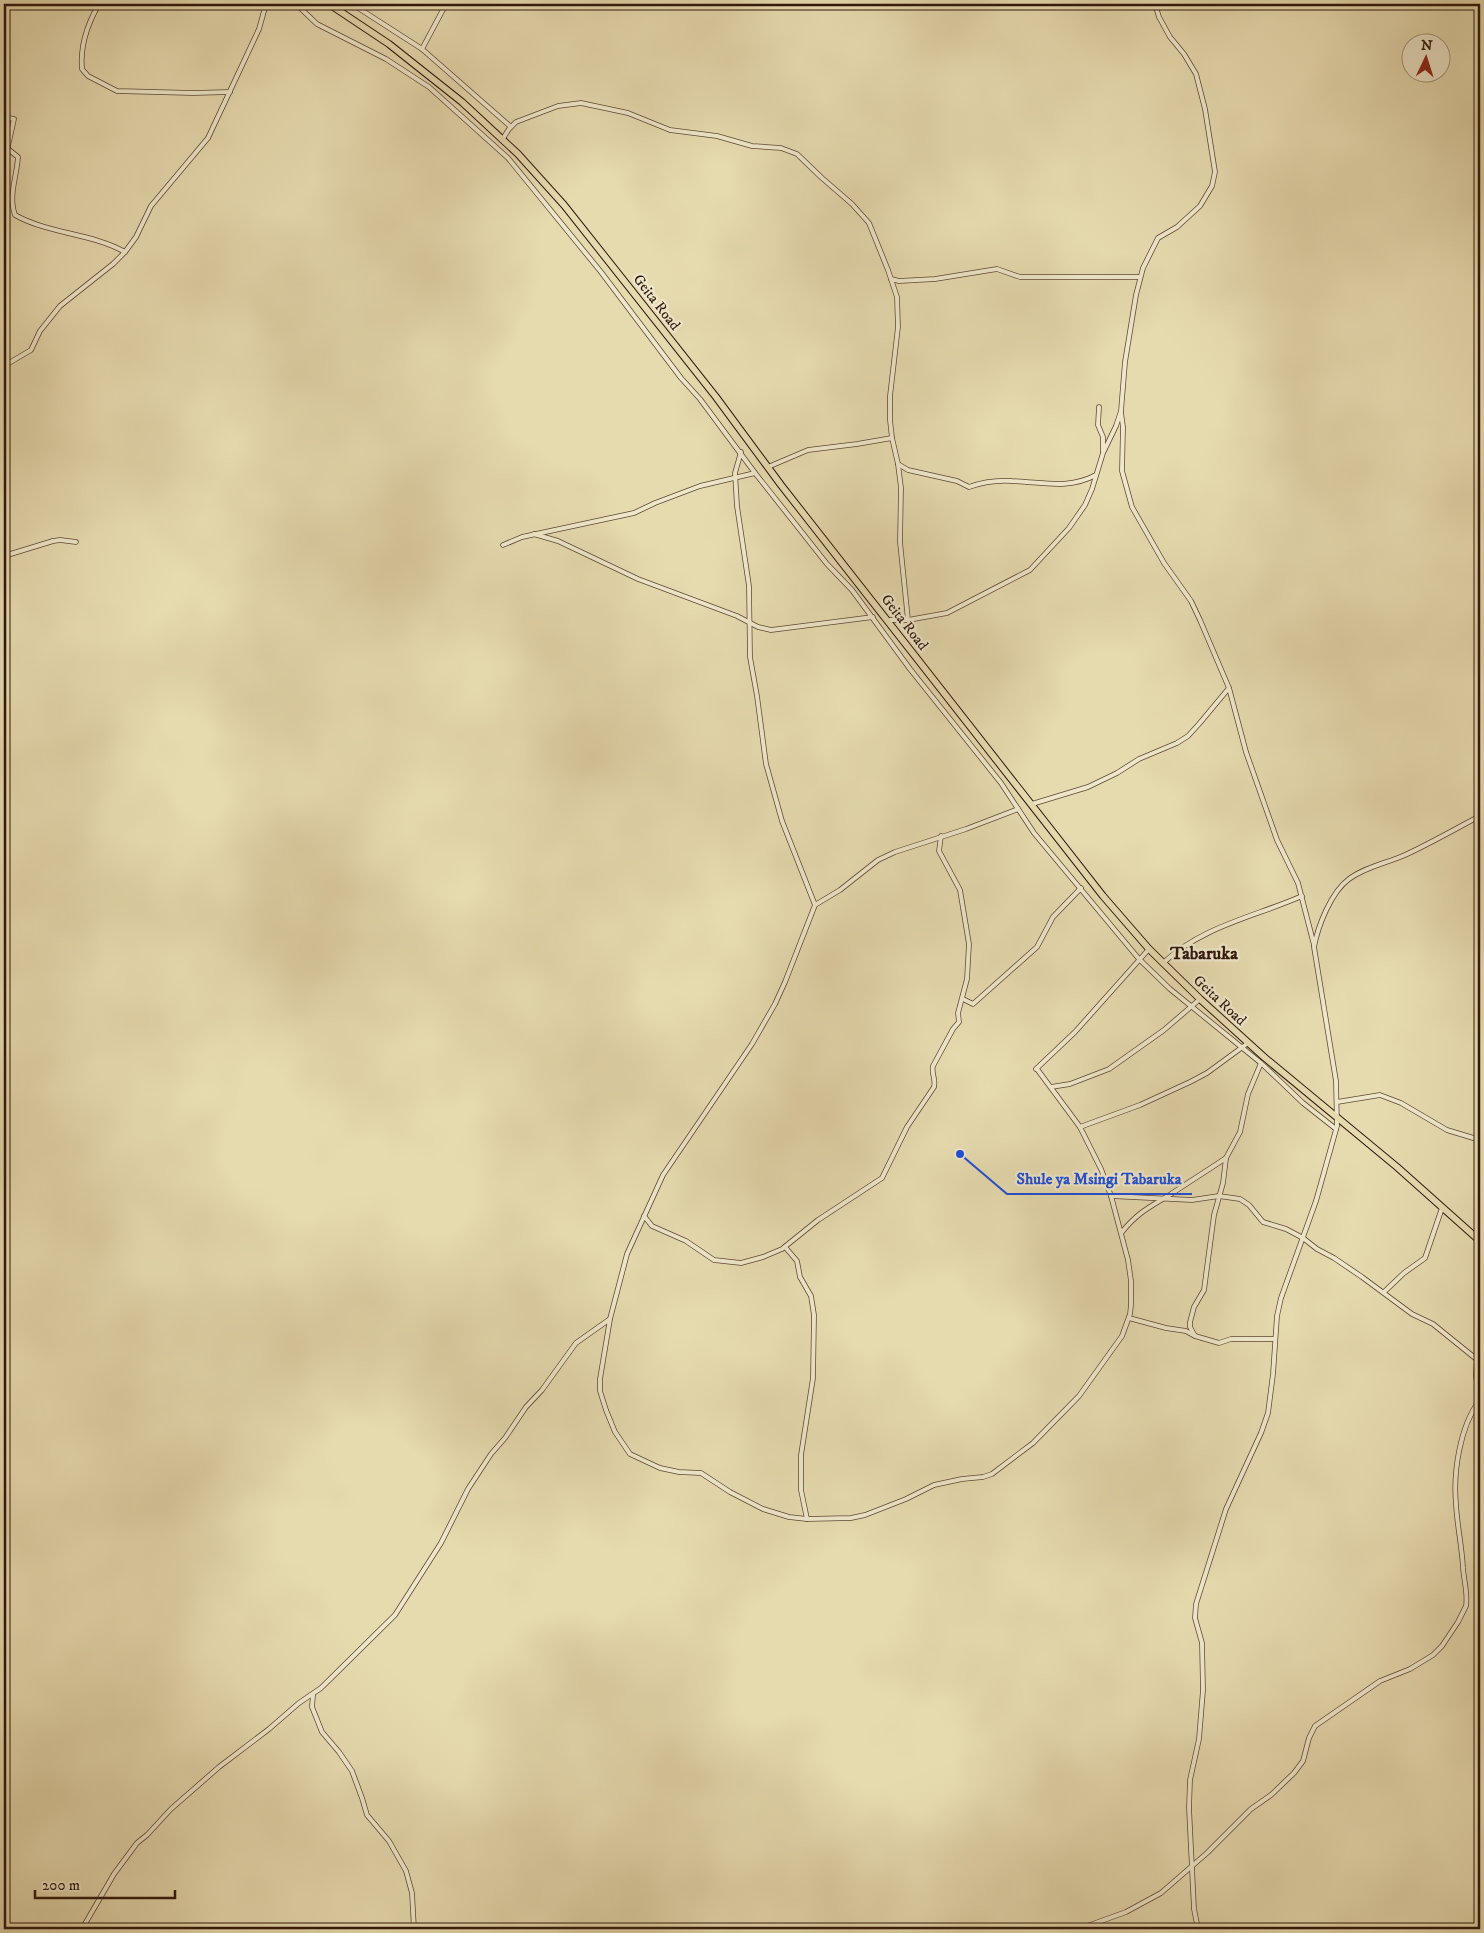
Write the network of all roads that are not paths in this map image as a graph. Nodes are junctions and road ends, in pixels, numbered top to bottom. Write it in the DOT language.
graph roads {
  1 [pos="98,4"];
  2 [pos="266,4"];
  3 [pos="296,4"];
  4 [pos="329,4"];
  5 [pos="352,4"];
  6 [pos="446,4"];
  7 [pos="1154,4"];
  8 [pos="422,49"];
  9 [pos="230,92"];
  10 [pos="4,117"];
  11 [pos="510,127"];
  12 [pos="502,140"];
  13 [pos="125,252"];
  14 [pos="1140,277"];
  15 [pos="891,279"];
  16 [pos="4,364"];
  17 [pos="1099,408"];
  18 [pos="1121,411"];
  19 [pos="892,438"];
  20 [pos="740,452"];
  21 [pos="1103,453"];
  22 [pos="898,464"];
  23 [pos="768,466"];
  24 [pos="755,473"];
  25 [pos="1097,475"];
  26 [pos="735,478"];
  27 [pos="534,534"];
  28 [pos="76,542"];
  29 [pos="503,545"];
  30 [pos="4,556"];
  31 [pos="873,618"];
  32 [pos="887,620"];
  33 [pos="908,620"];
  34 [pos="749,622"];
  35 [pos="1228,688"];
  36 [pos="1032,804"];
  37 [pos="1018,809"];
  38 [pos="1480,816"];
  39 [pos="941,836"];
  40 [pos="1080,888"];
  41 [pos="1302,896"];
  42 [pos="815,905"];
  43 [pos="1314,946"];
  44 [pos="1149,949"];
  45 [pos="1139,959"];
  46 [pos="1163,963"];
  47 [pos="963,999"];
  48 [pos="1200,999"];
  49 [pos="1191,1006"];
  50 [pos="1246,1046"];
  51 [pos="1262,1060"];
  52 [pos="1051,1087"];
  53 [pos="1337,1102"];
  54 [pos="1338,1118"];
  55 [pos="1080,1127"];
  56 [pos="1336,1129"];
  57 [pos="1480,1140"];
  58 [pos="1226,1158"];
  59 [pos="1111,1196"];
  60 [pos="1219,1196"];
  61 [pos="1162,1199"];
  62 [pos="1442,1208"];
  63 [pos="644,1216"];
  64 [pos="1122,1232"];
  65 [pos="1303,1238"];
  66 [pos="1480,1241"];
  67 [pos="785,1247"];
  68 [pos="1384,1292"];
  69 [pos="1480,1305"];
  70 [pos="610,1318"];
  71 [pos="1129,1318"];
  72 [pos="1194,1336"];
  73 [pos="1275,1339"];
  74 [pos="1478,1360"];
  75 [pos="1479,1401"];
  76 [pos="1480,1408"];
  77 [pos="807,1519"];
  78 [pos="313,1695"];
  79 [pos="1193,1865"];
  80 [pos="82,1929"];
  81 [pos="414,1929"];
  82 [pos="1079,1929"];
  83 [pos="1198,1929"];
  1 -- 9 [label="street"];
  2 -- 9 [label="street"];
  3 -- 20 [label="street"];
  4 -- 12 [label="highway, Geita Road"];
  5 -- 8 [label="street"];
  6 -- 8 [label="street"];
  7 -- 14 [label="street"];
  8 -- 11 [label="street"];
  9 -- 13 [label="street"];
  10 -- 13 [label="street"];
  11 -- 12 [label="street"];
  11 -- 15 [label="street"];
  12 -- 23 [label="highway, Geita Road"];
  13 -- 16 [label="street"];
  14 -- 15 [label="street"];
  14 -- 18 [label="street"];
  15 -- 19 [label="street"];
  17 -- 21 [label="street"];
  18 -- 21 [label="street"];
  18 -- 35 [label="street"];
  19 -- 22 [label="street"];
  19 -- 23 [label="street"];
  20 -- 24 [label="street"];
  20 -- 26 [label="street"];
  21 -- 25 [label="street"];
  22 -- 25 [label="street"];
  22 -- 33 [label="street"];
  23 -- 32 [label="highway, Geita Road"];
  24 -- 26 [label="street"];
  24 -- 31 [label="street"];
  25 -- 33 [label="street"];
  26 -- 27 [label="street"];
  26 -- 34 [label="street"];
  27 -- 29 [label="street"];
  27 -- 34 [label="street"];
  28 -- 30 [label="street"];
  31 -- 34 [label="street"];
  31 -- 37 [label="street"];
  32 -- 33 [label="street"];
  32 -- 36 [label="highway, Geita Road"];
  34 -- 42 [label="street"];
  35 -- 36 [label="street"];
  35 -- 41 [label="street"];
  36 -- 44 [label="highway, Geita Road"];
  37 -- 39 [label="street"];
  37 -- 40 [label="street"];
  38 -- 43 [label="street"];
  39 -- 42 [label="street"];
  39 -- 47 [label="street"];
  40 -- 45 [label="street"];
  40 -- 47 [label="street"];
  41 -- 43 [label="street"];
  41 -- 46 [label="street"];
  42 -- 63 [label="street"];
  43 -- 53 [label="street"];
  44 -- 45 [label="street"];
  44 -- 46 [label="highway, Geita Road"];
  45 -- 49 [label="street"];
  45 -- 52 [label="street"];
  46 -- 48 [label="highway, Geita Road"];
  47 -- 67 [label="street"];
  48 -- 49 [label="street"];
  48 -- 50 [label="highway, Geita Road"];
  49 -- 50 [label="street"];
  49 -- 52 [label="street"];
  50 -- 51 [label="highway, Geita Road"];
  50 -- 55 [label="street"];
  51 -- 54 [label="highway, Geita Road"];
  51 -- 56 [label="street"];
  51 -- 58 [label="street"];
  52 -- 55 [label="street"];
  53 -- 54 [label="street"];
  53 -- 57 [label="street"];
  54 -- 56 [label="street"];
  54 -- 62 [label="highway, Geita Road"];
  55 -- 59 [label="street"];
  56 -- 65 [label="street"];
  58 -- 60 [label="street"];
  58 -- 61 [label="street"];
  59 -- 61 [label="street"];
  59 -- 64 [label="street"];
  60 -- 61 [label="street"];
  60 -- 65 [label="street"];
  60 -- 72 [label="street"];
  61 -- 64 [label="street"];
  62 -- 66 [label="highway, Geita Road"];
  62 -- 68 [label="street"];
  63 -- 67 [label="street"];
  63 -- 70 [label="street"];
  64 -- 71 [label="street"];
  65 -- 68 [label="street"];
  65 -- 73 [label="street"];
  67 -- 77 [label="street"];
  68 -- 74 [label="street"];
  69 -- 74 [label="street"];
  70 -- 77 [label="street"];
  70 -- 78 [label="street"];
  71 -- 72 [label="street"];
  71 -- 77 [label="street"];
  72 -- 73 [label="street"];
  73 -- 79 [label="street"];
  74 -- 75 [label="street"];
  75 -- 76 [label="street"];
  75 -- 79 [label="street"];
  78 -- 80 [label="street"];
  78 -- 81 [label="street"];
  79 -- 82 [label="street"];
  79 -- 83 [label="street"];
}
